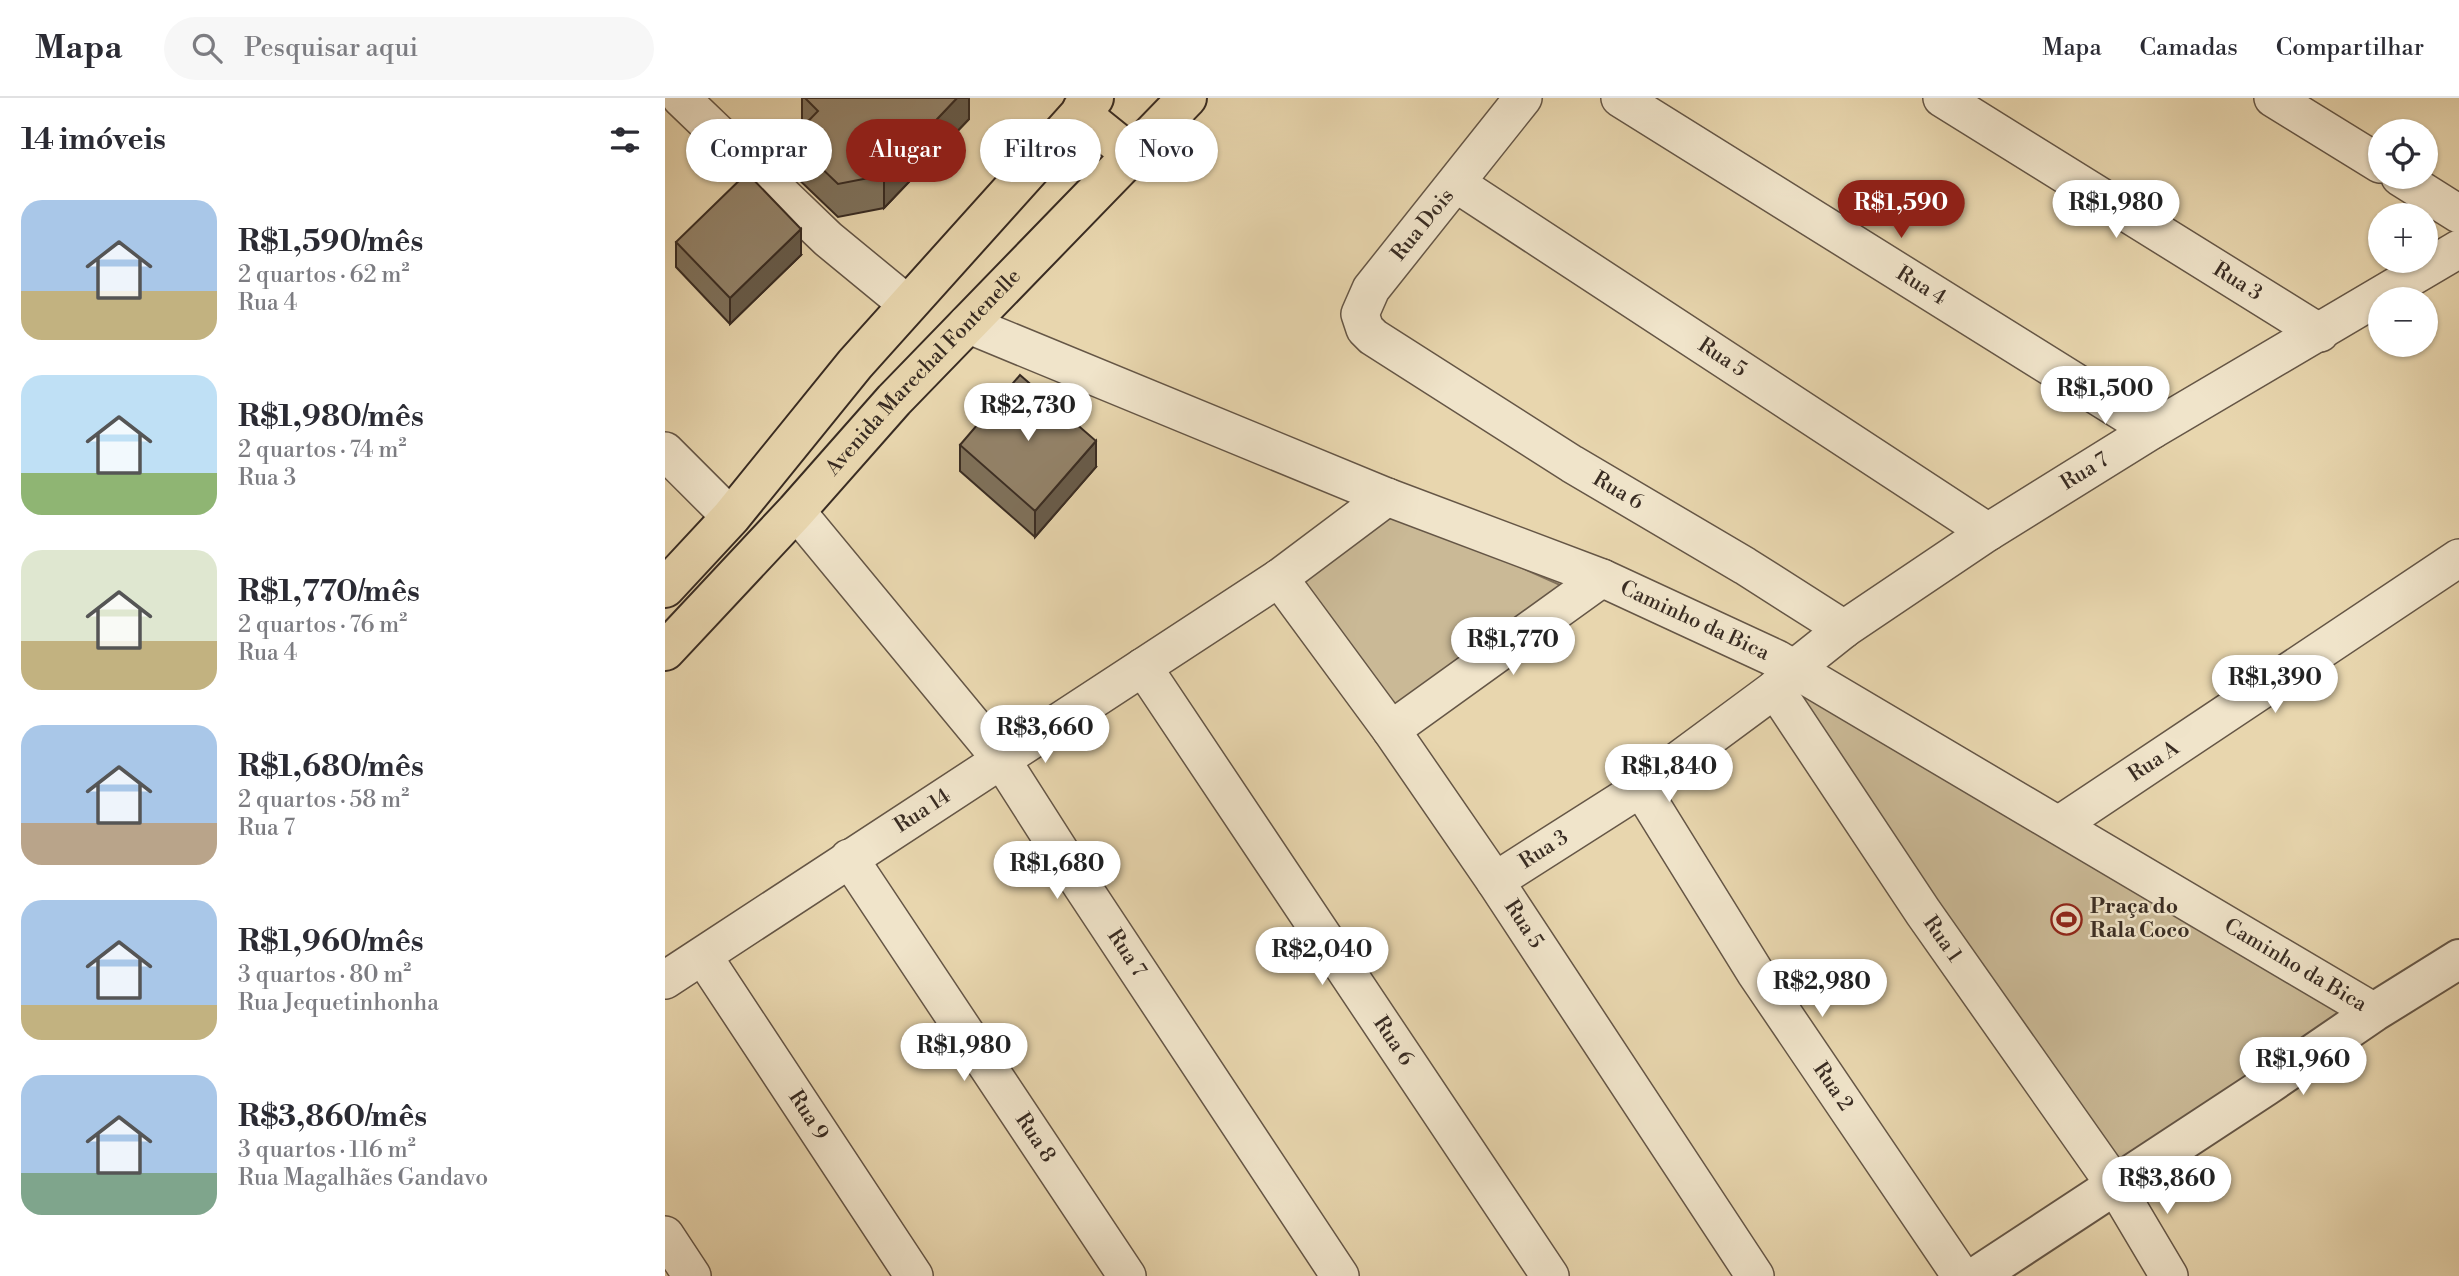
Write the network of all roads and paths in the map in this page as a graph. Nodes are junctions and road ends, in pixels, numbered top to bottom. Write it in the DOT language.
graph roads {
  1 [pos="681,98"];
  2 [pos="1187,98"];
  3 [pos="1523,98"];
  4 [pos="1620,98"];
  5 [pos="1942,98"];
  6 [pos="2273,98"];
  7 [pos="1082,102"];
  8 [pos="1069,119"];
  9 [pos="1166,119"];
  10 [pos="1115,141"];
  11 [pos="2368,157"];
  12 [pos="1115,170"];
  13 [pos="1017,182"];
  14 [pos="1077,182"];
  15 [pos="1457,184"];
  16 [pos="2419,189"];
  17 [pos="1086,200"];
  18 [pos="2459,214"];
  19 [pos="2459,249"];
  20 [pos="907,304"];
  21 [pos="968,324"];
  22 [pos="2320,333"];
  23 [pos="1394,350"];
  24 [pos="2152,430"];
  25 [pos="665,451"];
  26 [pos="1387,497"];
  27 [pos="796,511"];
  28 [pos="731,517"];
  29 [pos="1988,532"];
  30 [pos="2459,558"];
  31 [pos="1279,578"];
  32 [pos="1602,578"];
  33 [pos="665,588"];
  34 [pos="1844,629"];
  35 [pos="665,651"];
  36 [pos="1143,667"];
  37 [pos="1785,679"];
  38 [pos="1391,730"];
  39 [pos="1001,759"];
  40 [pos="1641,788"];
  41 [pos="2059,825"];
  42 [pos="849,859"];
  43 [pos="1495,881"];
  44 [pos="703,956"];
  45 [pos="2459,959"];
  46 [pos="665,980"];
  47 [pos="2374,1012"];
  48 [pos="2115,1185"];
  49 [pos="665,1236"];
  50 [pos="692,1276"];
  51 [pos="914,1276"];
  52 [pos="1127,1276"];
  53 [pos="1340,1276"];
  54 [pos="1550,1276"];
  55 [pos="1755,1276"];
  56 [pos="1961,1276"];
  57 [pos="1977,1276"];
  58 [pos="2169,1276"];
  1 -- 20 [label="street"];
  2 -- 9 [label="main road, Avenida Marechal Fontenelle"];
  3 -- 15 [label="street, Rua Dois"];
  4 -- 24 [label="street, Rua 4"];
  5 -- 22 [label="street, Rua 3"];
  6 -- 11 [label="street"];
  7 -- 8 [label="main road"];
  7 -- 10 [label="main road"];
  12 -- 17 [label="main road, Avenida Marechal Fontenelle"];
  13 -- 20 [label="main road"];
  14 -- 17 [label="main road"];
  15 -- 23 [label="street, Rua Dois"];
  15 -- 29 [label="street, Rua 5"];
  16 -- 18 [label="street"];
  17 -- 21 [label="main road, Avenida Marechal Fontenelle"];
  19 -- 22 [label="street, Rua 7"];
  20 -- 28 [label="main road"];
  21 -- 26 [label="street, Caminho da Bica"];
  21 -- 27 [label="main road, Avenida Marechal Fontenelle"];
  22 -- 24 [label="street, Rua 7"];
  23 -- 34 [label="street, Rua 6"];
  24 -- 29 [label="street, Rua 7"];
  25 -- 28 [label="street"];
  26 -- 31 [label="street, Rua 14"];
  26 -- 32 [label="street, Caminho da Bica"];
  27 -- 35 [label="main road, Avenida Marechal Fontenelle"];
  27 -- 39 [label="street, Rua 7"];
  28 -- 33 [label="main road"];
  29 -- 34 [label="street, Rua 7"];
  30 -- 41 [label="street, Rua A"];
  31 -- 36 [label="street, Rua 14"];
  31 -- 38 [label="street, Rua 5"];
  32 -- 37 [label="street, Caminho da Bica"];
  32 -- 38 [label="street"];
  34 -- 37 [label="street, Rua 7"];
  36 -- 39 [label="street, Rua 14"];
  36 -- 54 [label="street, Rua 6"];
  37 -- 40 [label="street, Rua 3"];
  37 -- 41 [label="street, Caminho da Bica"];
  37 -- 48 [label="street, Rua 1"];
  38 -- 43 [label="street, Rua 5"];
  39 -- 42 [label="street, Rua 14"];
  39 -- 53 [label="street, Rua 7"];
  40 -- 43 [label="street, Rua 3"];
  40 -- 56 [label="street, Rua 2"];
  41 -- 47 [label="street, Caminho da Bica"];
  42 -- 44 [label="street, Rua 14"];
  42 -- 52 [label="street, Rua 8"];
  43 -- 55 [label="street, Rua 5"];
  44 -- 46 [label="street, Rua 14"];
  44 -- 51 [label="street, Rua 9"];
  45 -- 47 [label="street"];
  47 -- 48 [label="street"];
  48 -- 57 [label="street"];
  48 -- 58 [label="street, Rua 1"];
  49 -- 50 [label="street"];
}
